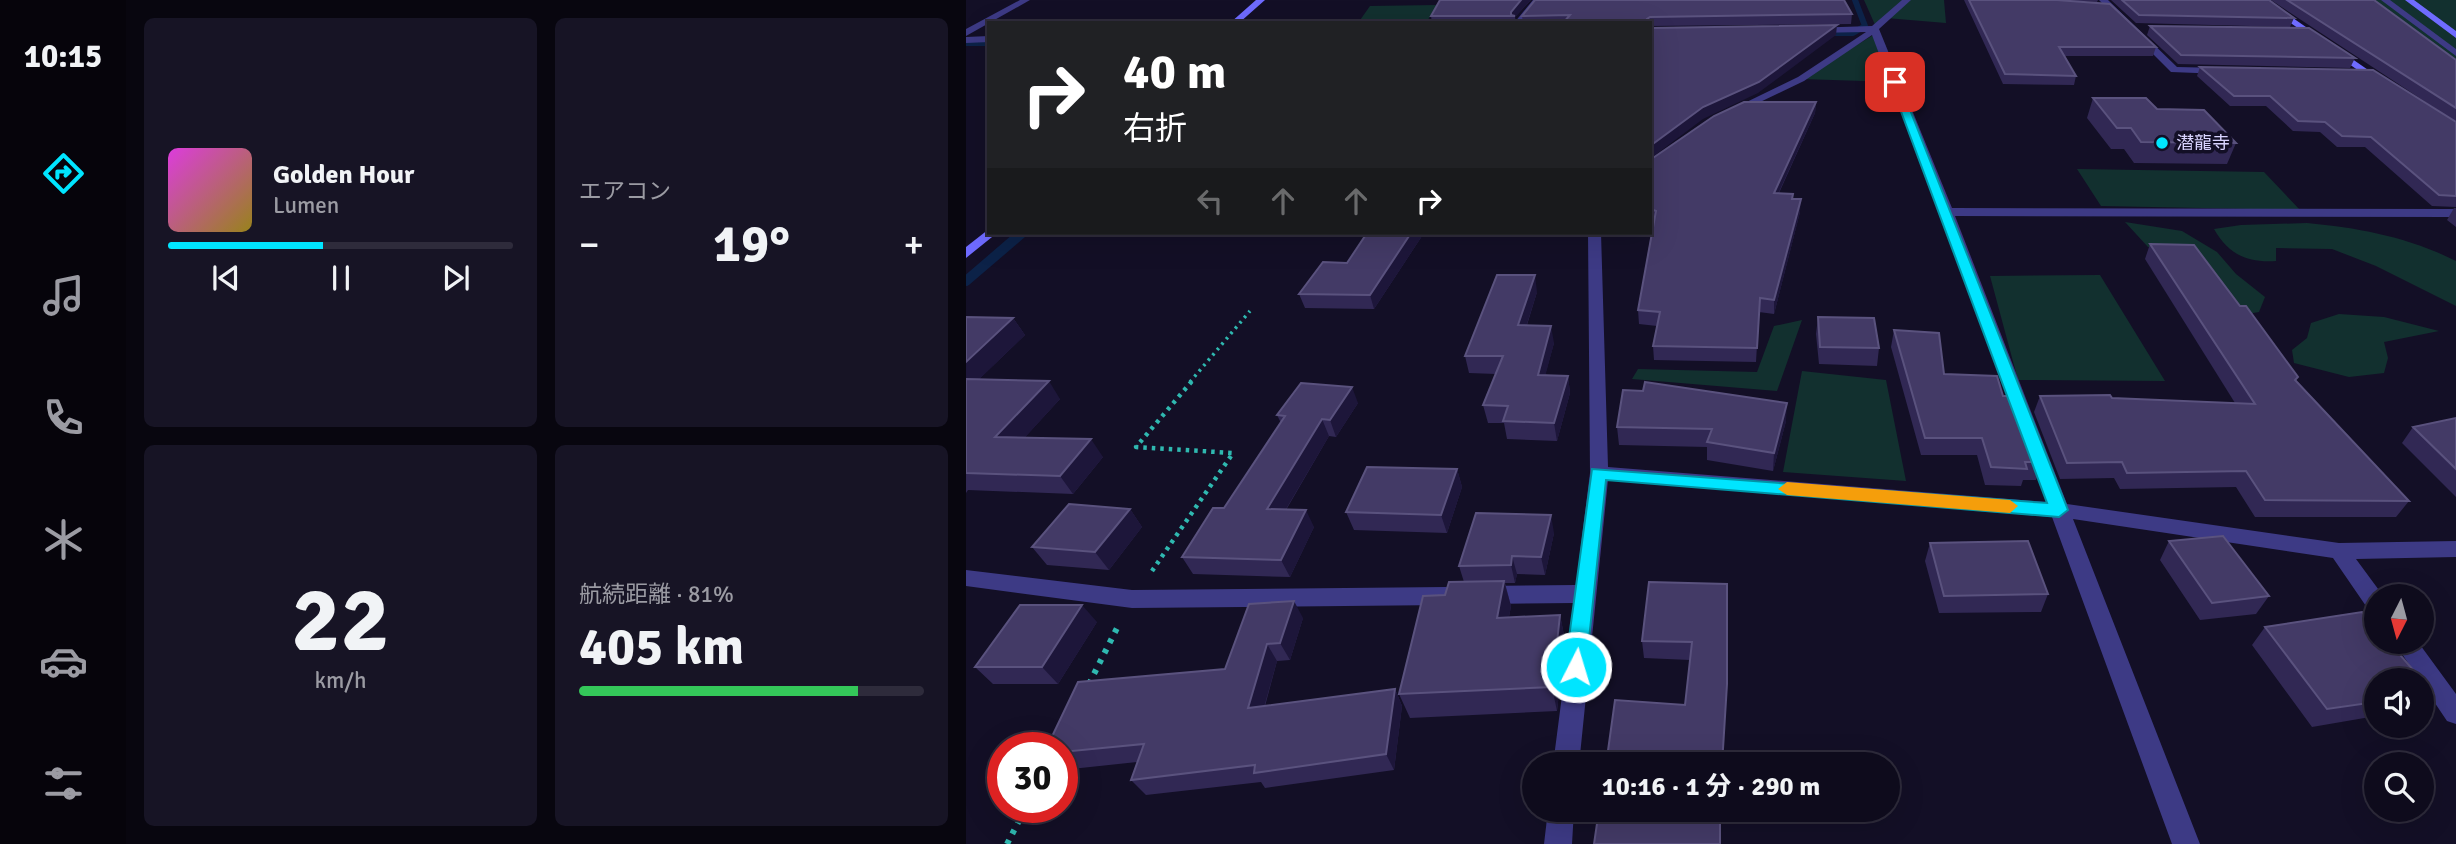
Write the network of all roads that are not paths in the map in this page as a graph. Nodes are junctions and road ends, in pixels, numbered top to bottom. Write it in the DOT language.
graph roads {
  1 [pos="1026,0"];
  2 [pos="1261,0"];
  3 [pos="1537,0"];
  4 [pos="1907,0"];
  5 [pos="2262,0"];
  6 [pos="2385,0"];
  7 [pos="2409,0"];
  8 [pos="2101,4"];
  9 [pos="987,21"];
  10 [pos="988,21"];
  11 [pos="1236,21"];
  12 [pos="1520,21"];
  13 [pos="1874,29"];
  14 [pos="2132,29"];
  15 [pos="2146,29"];
  16 [pos="1804,30"];
  17 [pos="2294,32"];
  18 [pos="966,33"];
  19 [pos="2308,33"];
  20 [pos="2456,35"];
  21 [pos="987,39"];
  22 [pos="966,40"];
  23 [pos="2456,53"];
  24 [pos="2230,71"];
  25 [pos="2341,73"];
  26 [pos="2369,74"];
  27 [pos="2390,88"];
  28 [pos="1721,117"];
  29 [pos="1947,212"];
  30 [pos="2456,213"];
  31 [pos="988,235"];
  32 [pos="1594,235"];
  33 [pos="966,254"];
  34 [pos="1598,473"];
  35 [pos="2059,510"];
  36 [pos="2456,549"];
  37 [pos="2339,551"];
  38 [pos="966,578"];
  39 [pos="2364,586"];
  40 [pos="1583,594"];
  41 [pos="2414,654"];
  42 [pos="2456,713"];
  43 [pos="1567,752"];
  44 [pos="1560,822"];
  45 [pos="1558,844"];
  46 [pos="2186,844"];
  1 -- 10 [label="street"];
  2 -- 11 [label="main road"];
  3 -- 12 [label="street"];
  4 -- 13 [label="street"];
  5 -- 19 [label="main road"];
  6 -- 23 [label="street"];
  7 -- 20 [label="main road"];
  8 -- 14 [label="street"];
  9 -- 18 [label="street"];
  13 -- 16 [label="street"];
  13 -- 28 [label="street"];
  13 -- 29 [label="street"];
  14 -- 15 [label="street"];
  14 -- 24 [label="street"];
  17 -- 19 [label="street"];
  19 -- 26 [label="main road"];
  21 -- 22 [label="street"];
  25 -- 26 [label="street"];
  26 -- 27 [label="main road"];
  29 -- 30 [label="street"];
  29 -- 35 [label="street"];
  31 -- 33 [label="main road"];
  32 -- 34 [label="street"];
  34 -- 35 [label="street"];
  34 -- 40 [label="street"];
  35 -- 37 [label="street"];
  35 -- 46 [label="street"];
  36 -- 37 [label="street"];
  37 -- 39 [label="street"];
  38 -- 40 [label="street"];
  40 -- 43 [label="street"];
  41 -- 42 [label="street"];
  44 -- 45 [label="street"];
}
